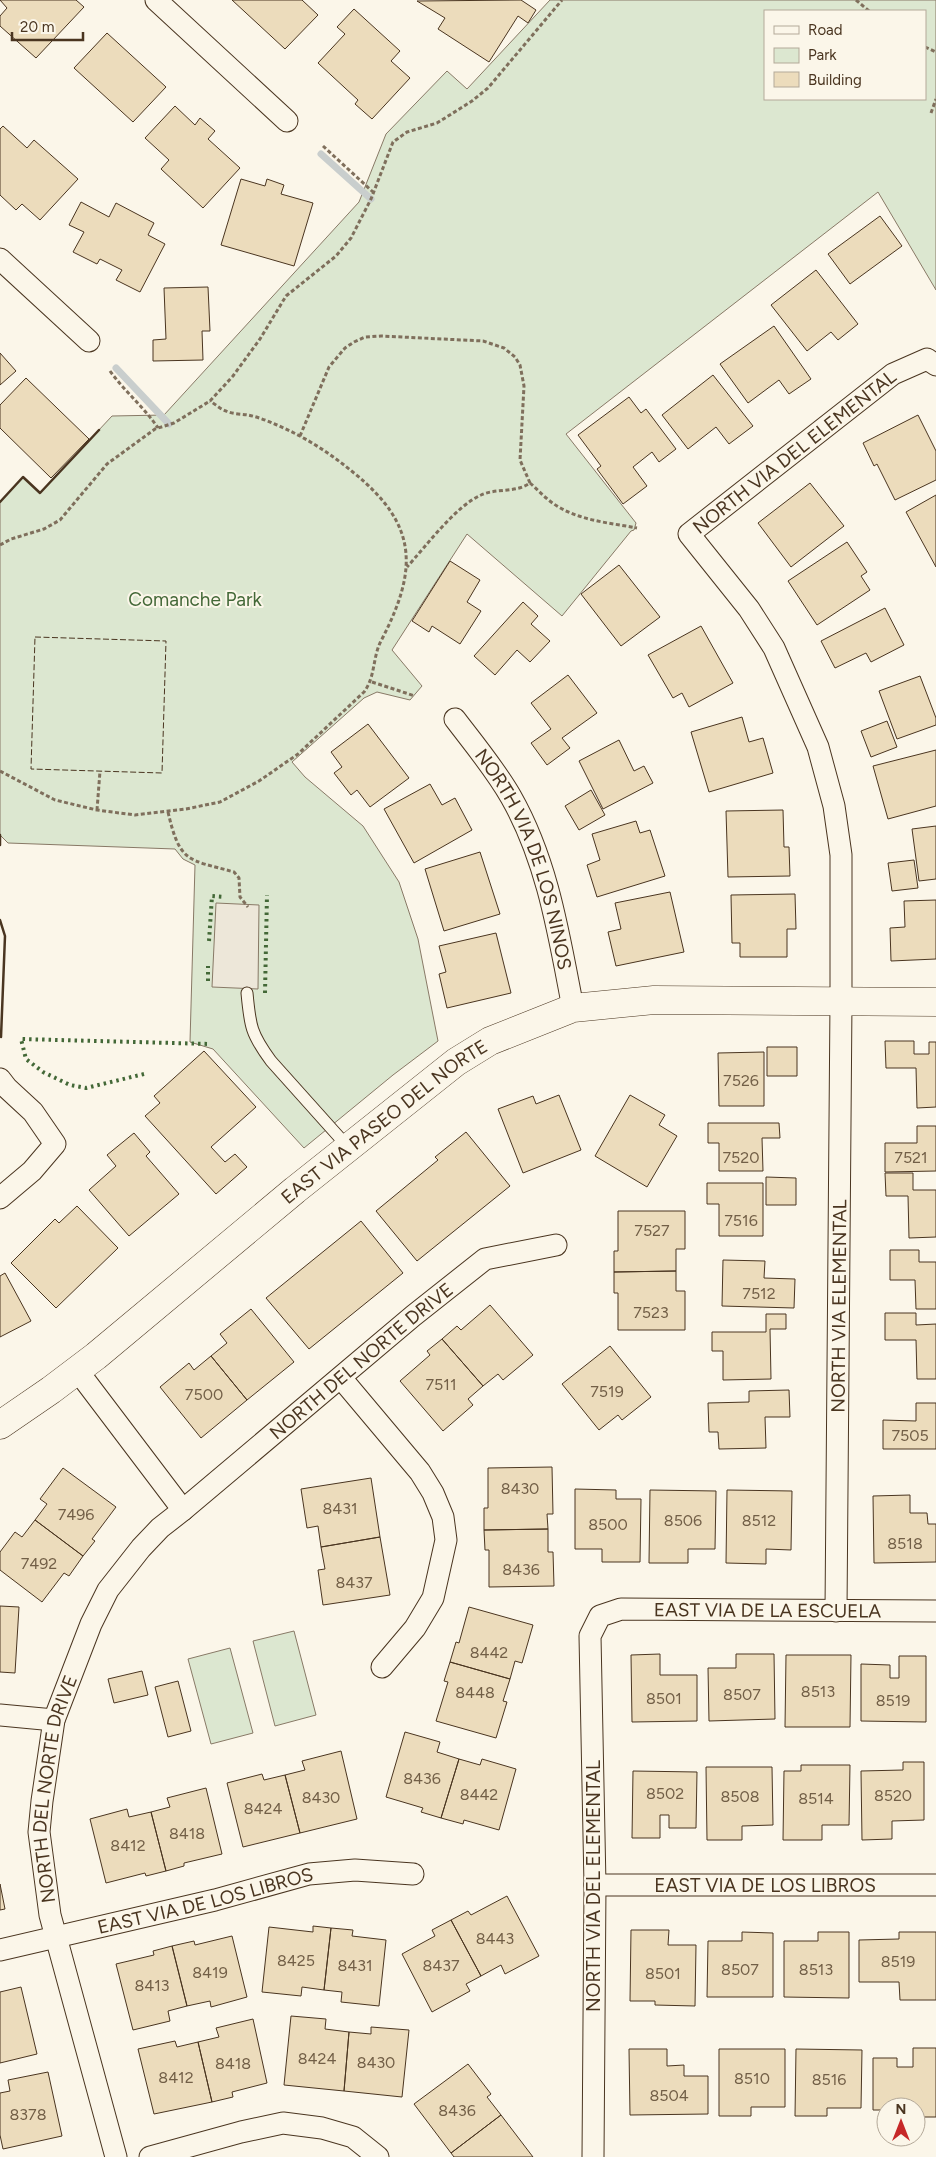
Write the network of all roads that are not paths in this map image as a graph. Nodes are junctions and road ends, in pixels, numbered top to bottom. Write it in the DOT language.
graph roads {
  1 [pos="156,0"];
  2 [pos="287,121"];
  3 [pos="0,259"];
  4 [pos="89,341"];
  5 [pos="931,362"];
  6 [pos="455,719"];
  7 [pos="247,993"];
  8 [pos="841,1001"];
  9 [pos="936,1002"];
  10 [pos="573,1008"];
  11 [pos="0,1079"];
  12 [pos="348,1147"];
  13 [pos="0,1198"];
  14 [pos="556,1245"];
  15 [pos="77,1370"];
  16 [pos="340,1378"];
  17 [pos="0,1425"];
  18 [pos="183,1510"];
  19 [pos="836,1611"];
  20 [pos="936,1611"];
  21 [pos="600,1616"];
  22 [pos="382,1667"];
  23 [pos="0,1715"];
  24 [pos="54,1720"];
  25 [pos="413,1874"];
  26 [pos="594,1885"];
  27 [pos="936,1885"];
  28 [pos="56,1938"];
  29 [pos="0,1950"];
  30 [pos="116,2157"];
  31 [pos="150,2157"];
  32 [pos="378,2157"];
  33 [pos="593,2157"];
  1 -- 2 [label="street"];
  3 -- 4 [label="street"];
  5 -- 8 [label="street, NORTH VIA DEL ELEMENTAL"];
  6 -- 10 [label="street, NORTH VIA DE LOS NINOS"];
  7 -- 12 [label="lane"];
  8 -- 9 [label="street, EAST VIA PASEO DEL NORTE"];
  8 -- 10 [label="street, EAST VIA PASEO DEL NORTE"];
  8 -- 19 [label="street, NORTH VIA ELEMENTAL"];
  10 -- 12 [label="street, EAST VIA PASEO DEL NORTE"];
  11 -- 13 [label="street"];
  12 -- 15 [label="street, EAST VIA PASEO DEL NORTE"];
  14 -- 16 [label="street, NORTH DEL NORTE DRIVE"];
  15 -- 17 [label="street, EAST VIA PASEO DEL NORTE"];
  15 -- 18 [label="street"];
  16 -- 18 [label="street, NORTH DEL NORTE DRIVE"];
  16 -- 22 [label="street"];
  18 -- 24 [label="street, NORTH DEL NORTE DRIVE"];
  19 -- 20 [label="street, EAST VIA DE LA ESCUELA"];
  19 -- 21 [label="street, EAST VIA DE LA ESCUELA"];
  21 -- 26 [label="street, NORTH VIA DEL ELEMENTAL"];
  23 -- 24 [label="street"];
  24 -- 28 [label="street, NORTH DEL NORTE DRIVE"];
  25 -- 28 [label="street, EAST VIA DE LOS LIBROS"];
  26 -- 27 [label="street, EAST VIA DE LOS LIBROS"];
  26 -- 33 [label="street, NORTH VIA DEL ELEMENTAL"];
  28 -- 29 [label="street, EAST VIA DE LOS LIBROS"];
  28 -- 30 [label="street, NORTH DEL NORTE DRIVE"];
  31 -- 32 [label="street"];
}
